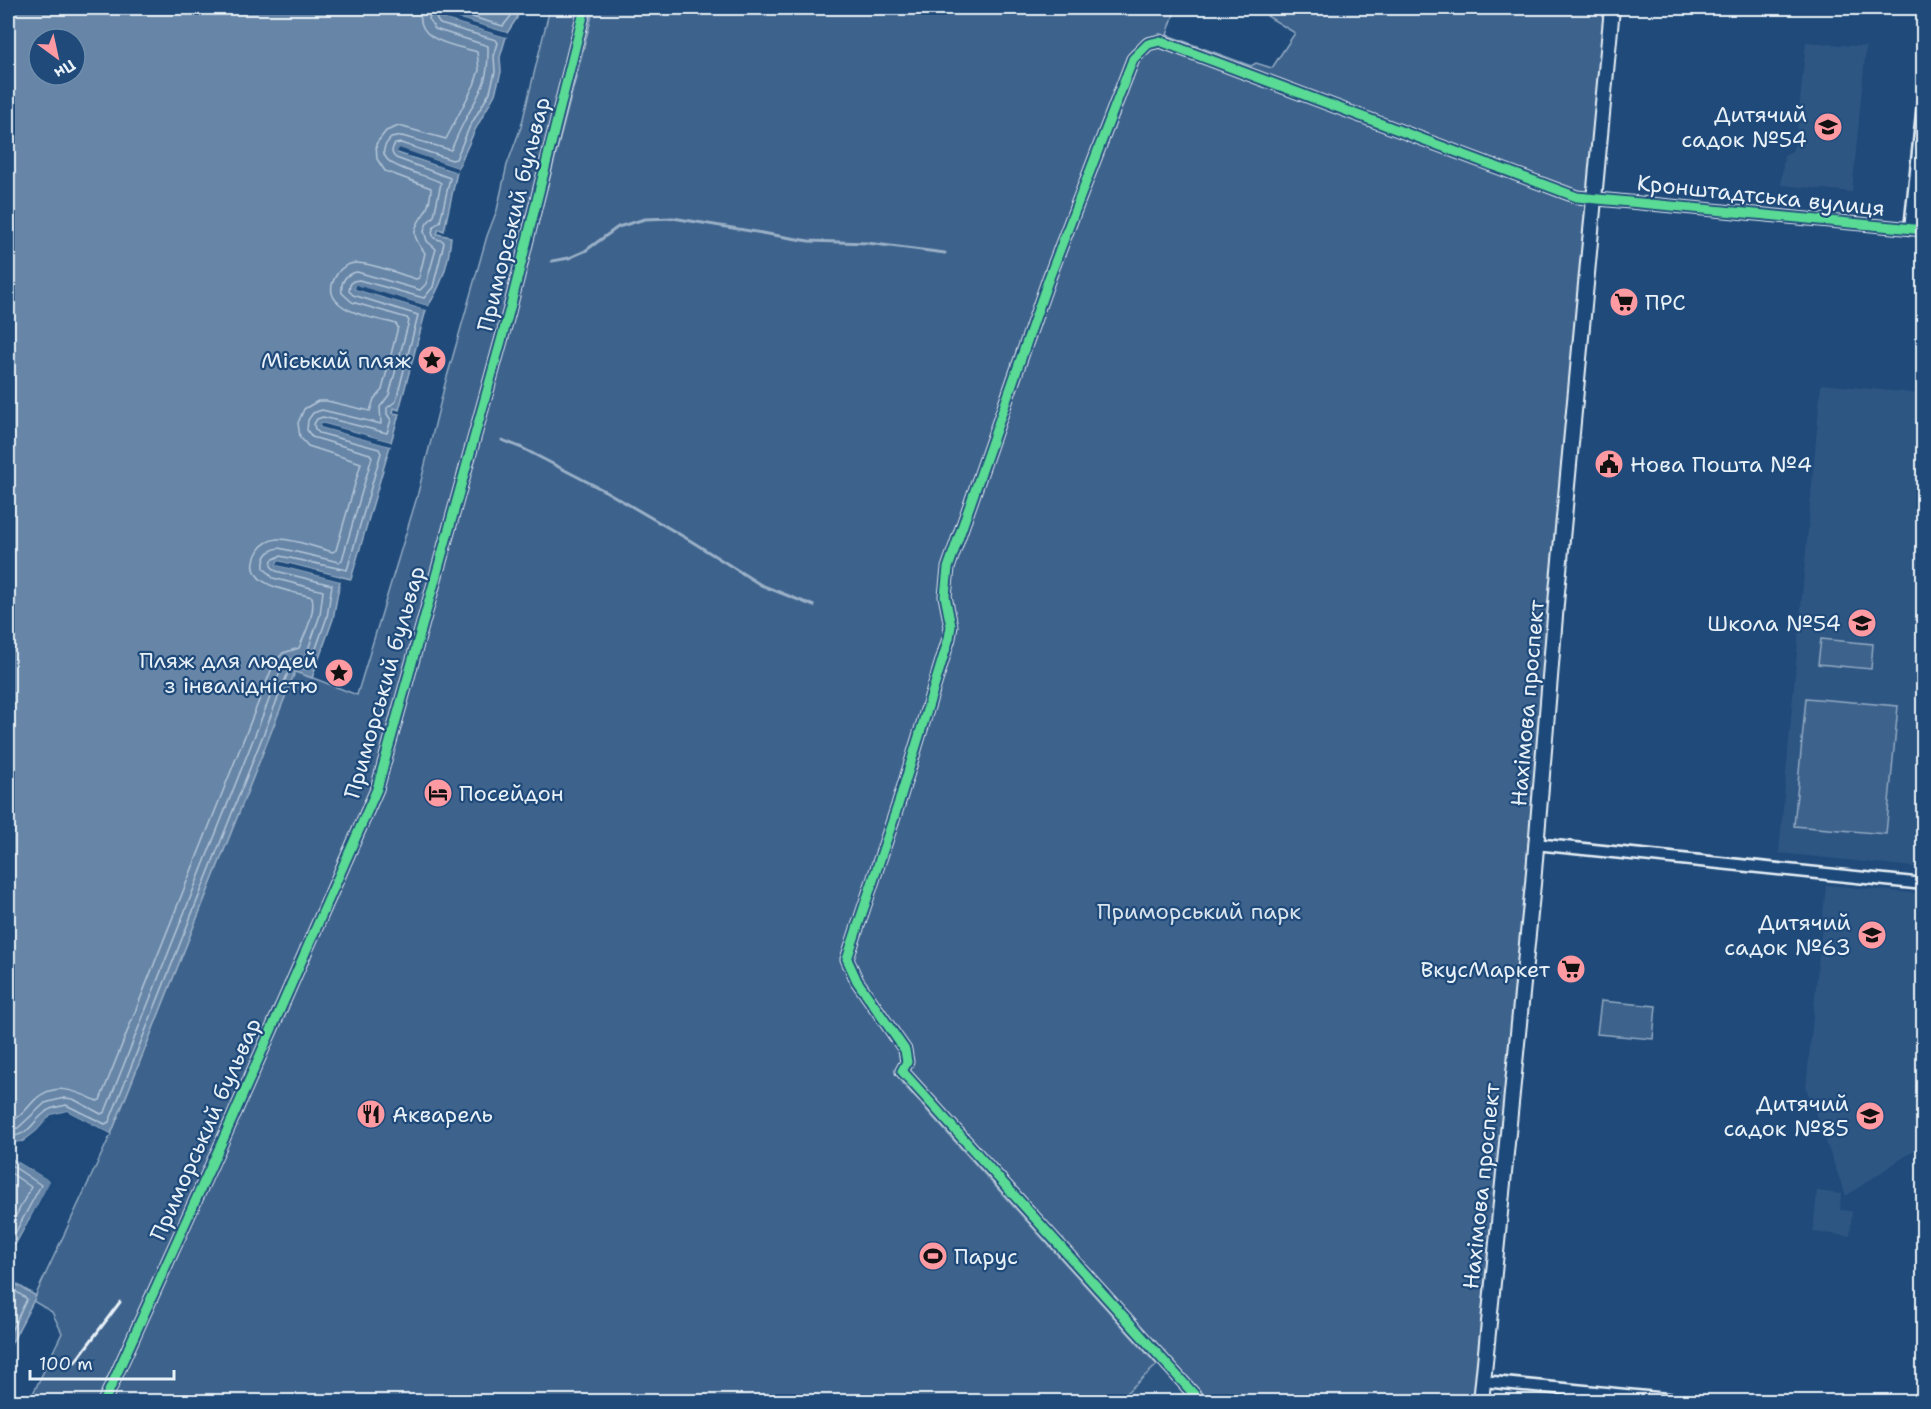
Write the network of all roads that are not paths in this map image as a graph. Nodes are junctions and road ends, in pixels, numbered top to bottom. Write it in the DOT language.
graph roads {
  1 [pos="585,8"];
  2 [pos="1612,8"];
  3 [pos="1923,94"];
  4 [pos="1595,198"];
  5 [pos="1910,229"];
  6 [pos="1923,230"];
  7 [pos="1535,844"];
  8 [pos="1923,884"];
  9 [pos="1483,1381"];
  10 [pos="104,1401"];
  11 [pos="1201,1401"];
  12 [pos="1481,1401"];
  13 [pos="1697,1401"];
  1 -- 10 [label="street, Приморський бульвар"];
  2 -- 4 [label="main road, Нахімова проспект"];
  3 -- 5 [label="street"];
  4 -- 5 [label="street, Кронштадтська вулиця"];
  4 -- 7 [label="main road, Нахімова проспект"];
  4 -- 11 [label="street, Кронштадтська вулиця"];
  5 -- 6 [label="street, Кронштадтська вулиця"];
  7 -- 8 [label="street"];
  7 -- 9 [label="main road, Нахімова проспект"];
  9 -- 12 [label="main road, Нахімова проспект"];
  9 -- 13 [label="street"];
}
